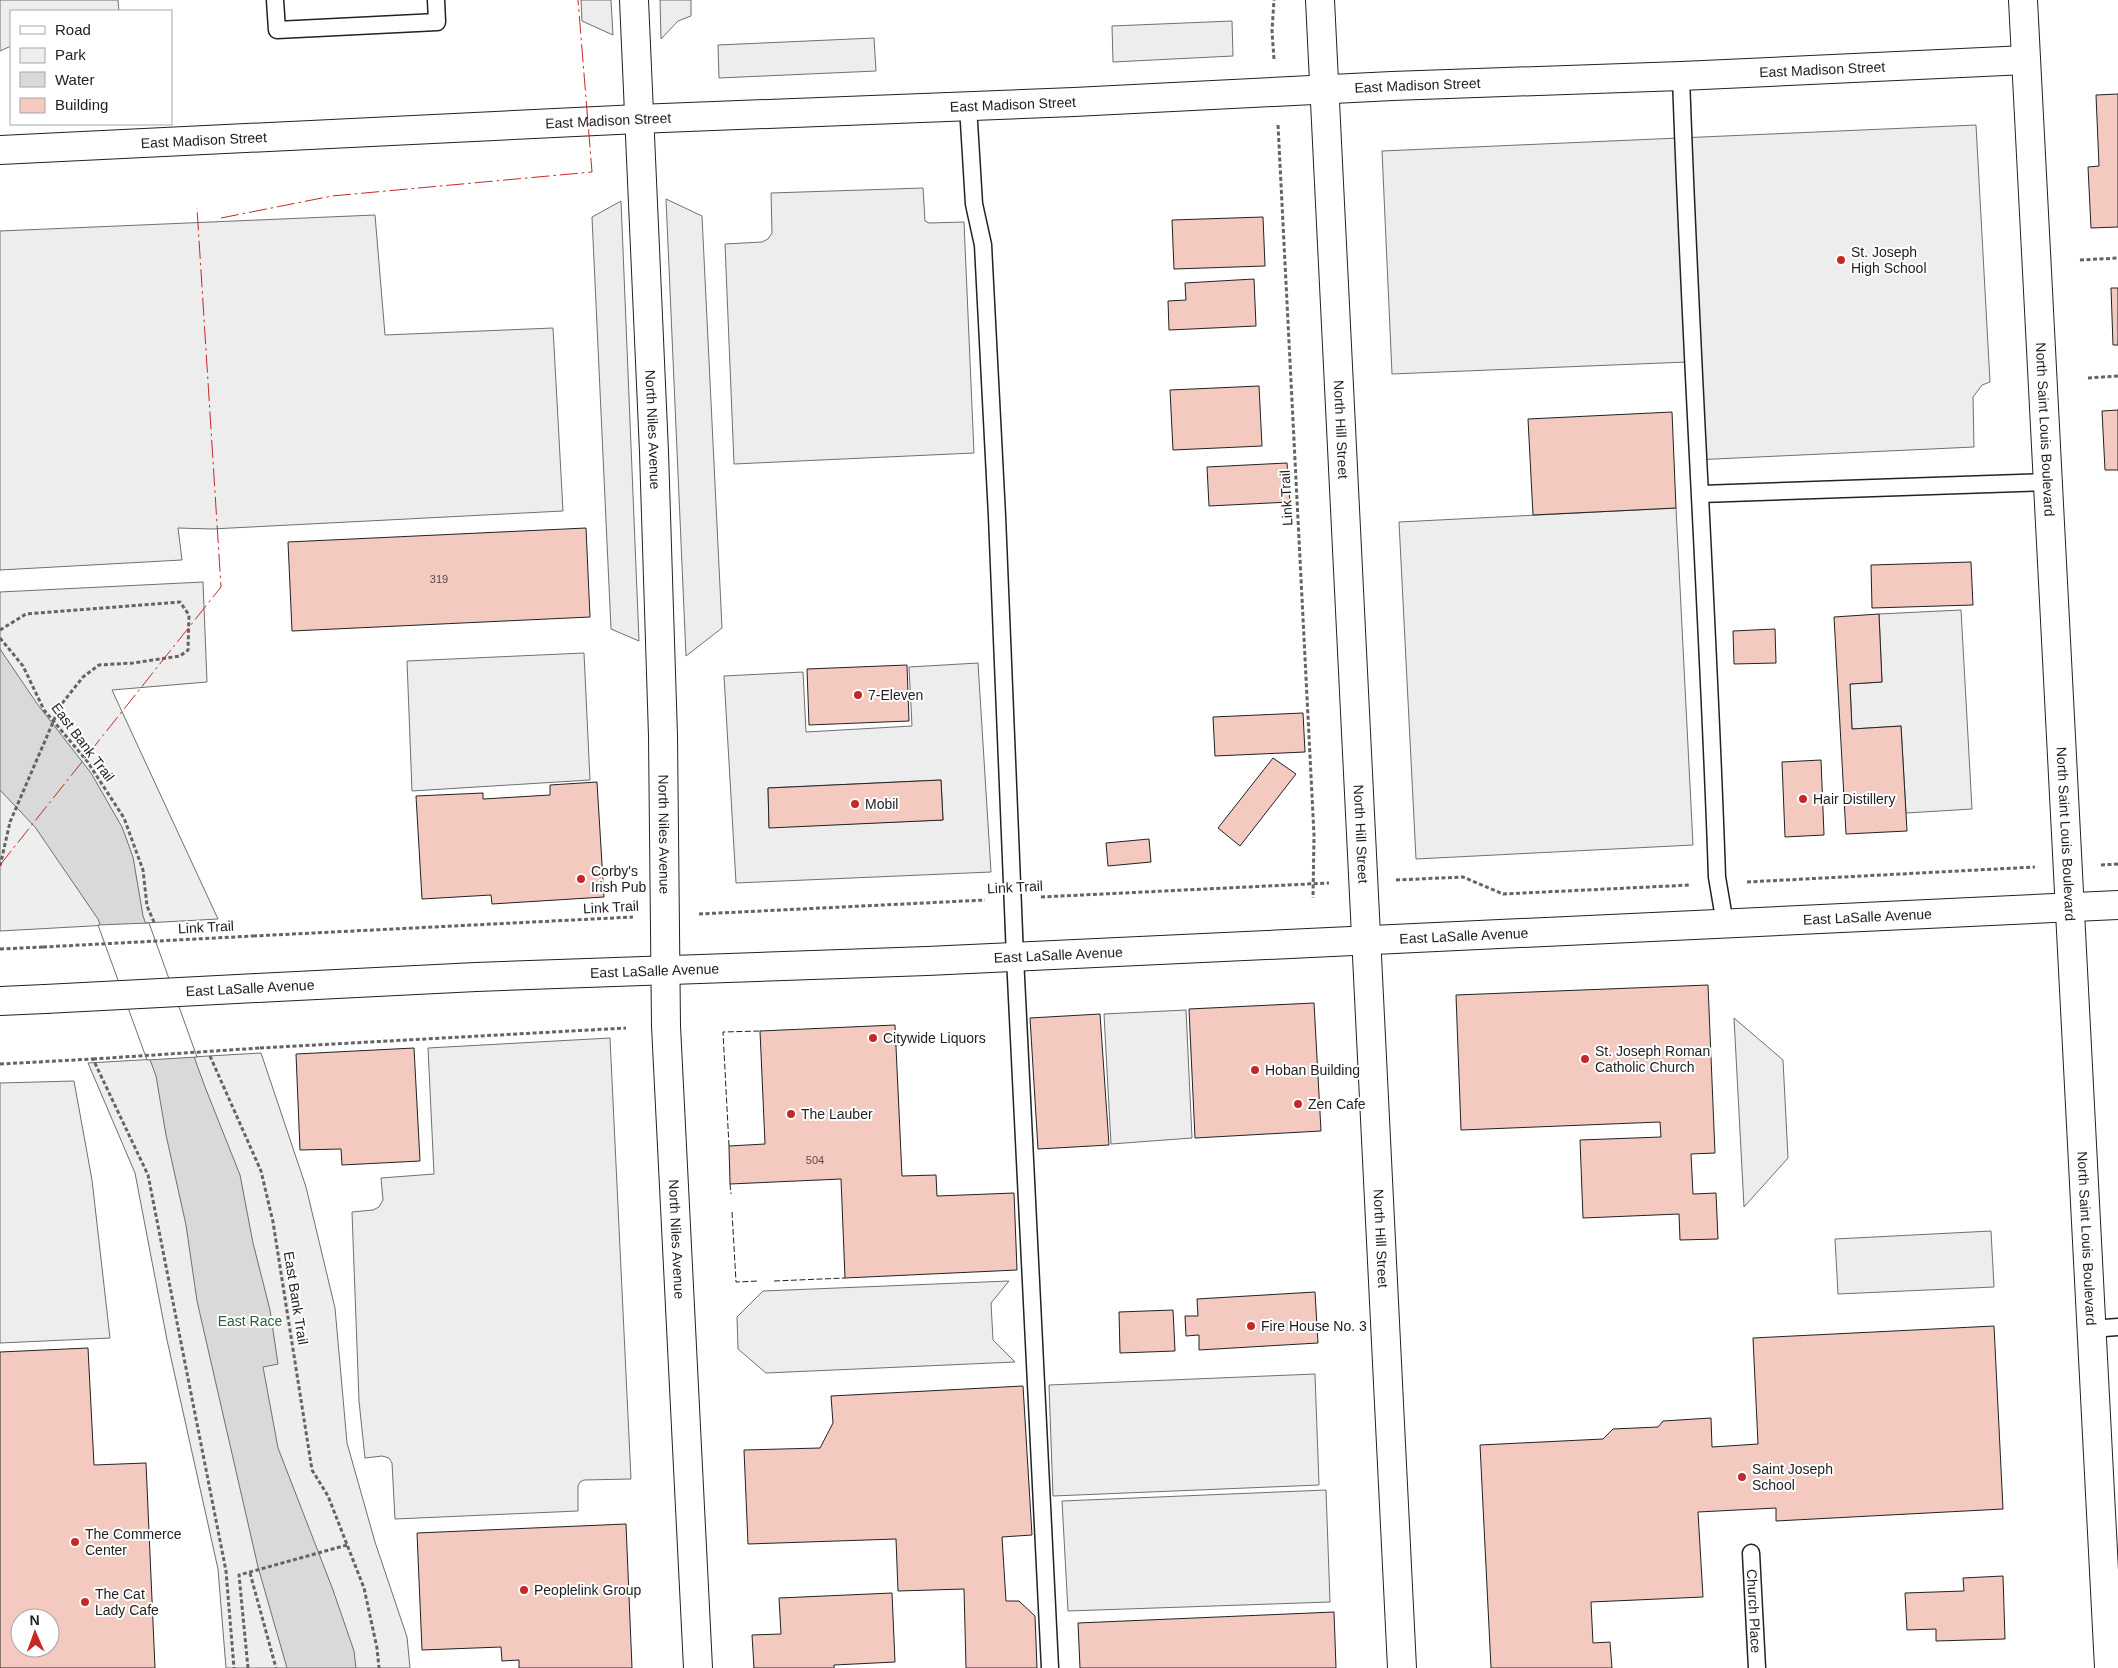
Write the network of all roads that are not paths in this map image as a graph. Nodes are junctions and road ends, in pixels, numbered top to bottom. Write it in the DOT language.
graph roads {
  1 [pos="275,0"];
  2 [pos="436,0"];
  3 [pos="634,0"];
  4 [pos="1320,0"];
  5 [pos="2023,0"];
  6 [pos="2026,60"];
  7 [pos="1681,76"];
  8 [pos="1324,89"];
  9 [pos="968,106"];
  10 [pos="638,119"];
  11 [pos="0,150"];
  12 [pos="2048,482"];
  13 [pos="1701,494"];
  14 [pos="2118,906"];
  15 [pos="2069,908"];
  16 [pos="1725,924"];
  17 [pos="1367,940"];
  18 [pos="1015,956"];
  19 [pos="665,969"];
  20 [pos="0,1001"];
  21 [pos="2118,1327"];
  22 [pos="2091,1329"];
  23 [pos="1751,1553"];
  24 [pos="698,1668"];
  25 [pos="1050,1668"];
  26 [pos="1402,1668"];
  27 [pos="1757,1668"];
  28 [pos="2109,1668"];
  1 -- 2 [label="lane"];
  3 -- 10 [label="street, North Niles Avenue"];
  4 -- 8 [label="street, North Hill Street"];
  5 -- 6 [label="street, North Saint Louis Boulevard"];
  6 -- 7 [label="street, East Madison Street"];
  6 -- 12 [label="street, North Saint Louis Boulevard"];
  7 -- 8 [label="street, East Madison Street"];
  7 -- 13 [label="lane"];
  8 -- 9 [label="street, East Madison Street"];
  8 -- 17 [label="street, North Hill Street"];
  9 -- 10 [label="street, East Madison Street"];
  9 -- 18 [label="lane"];
  10 -- 11 [label="street, East Madison Street"];
  10 -- 19 [label="street, North Niles Avenue"];
  12 -- 13 [label="lane"];
  12 -- 15 [label="street, North Saint Louis Boulevard"];
  13 -- 16 [label="lane"];
  14 -- 15 [label="street, East LaSalle Avenue"];
  15 -- 16 [label="street, East LaSalle Avenue"];
  15 -- 22 [label="street, North Saint Louis Boulevard"];
  16 -- 17 [label="street, East LaSalle Avenue"];
  17 -- 18 [label="street, East LaSalle Avenue"];
  17 -- 26 [label="street, North Hill Street"];
  18 -- 19 [label="street, East LaSalle Avenue"];
  18 -- 25 [label="lane"];
  19 -- 20 [label="street, East LaSalle Avenue, bridge"];
  19 -- 24 [label="street, North Niles Avenue"];
  21 -- 22 [label="lane"];
  22 -- 28 [label="street, North Saint Louis Boulevard"];
  23 -- 27 [label="lane, Church Place"];
}
